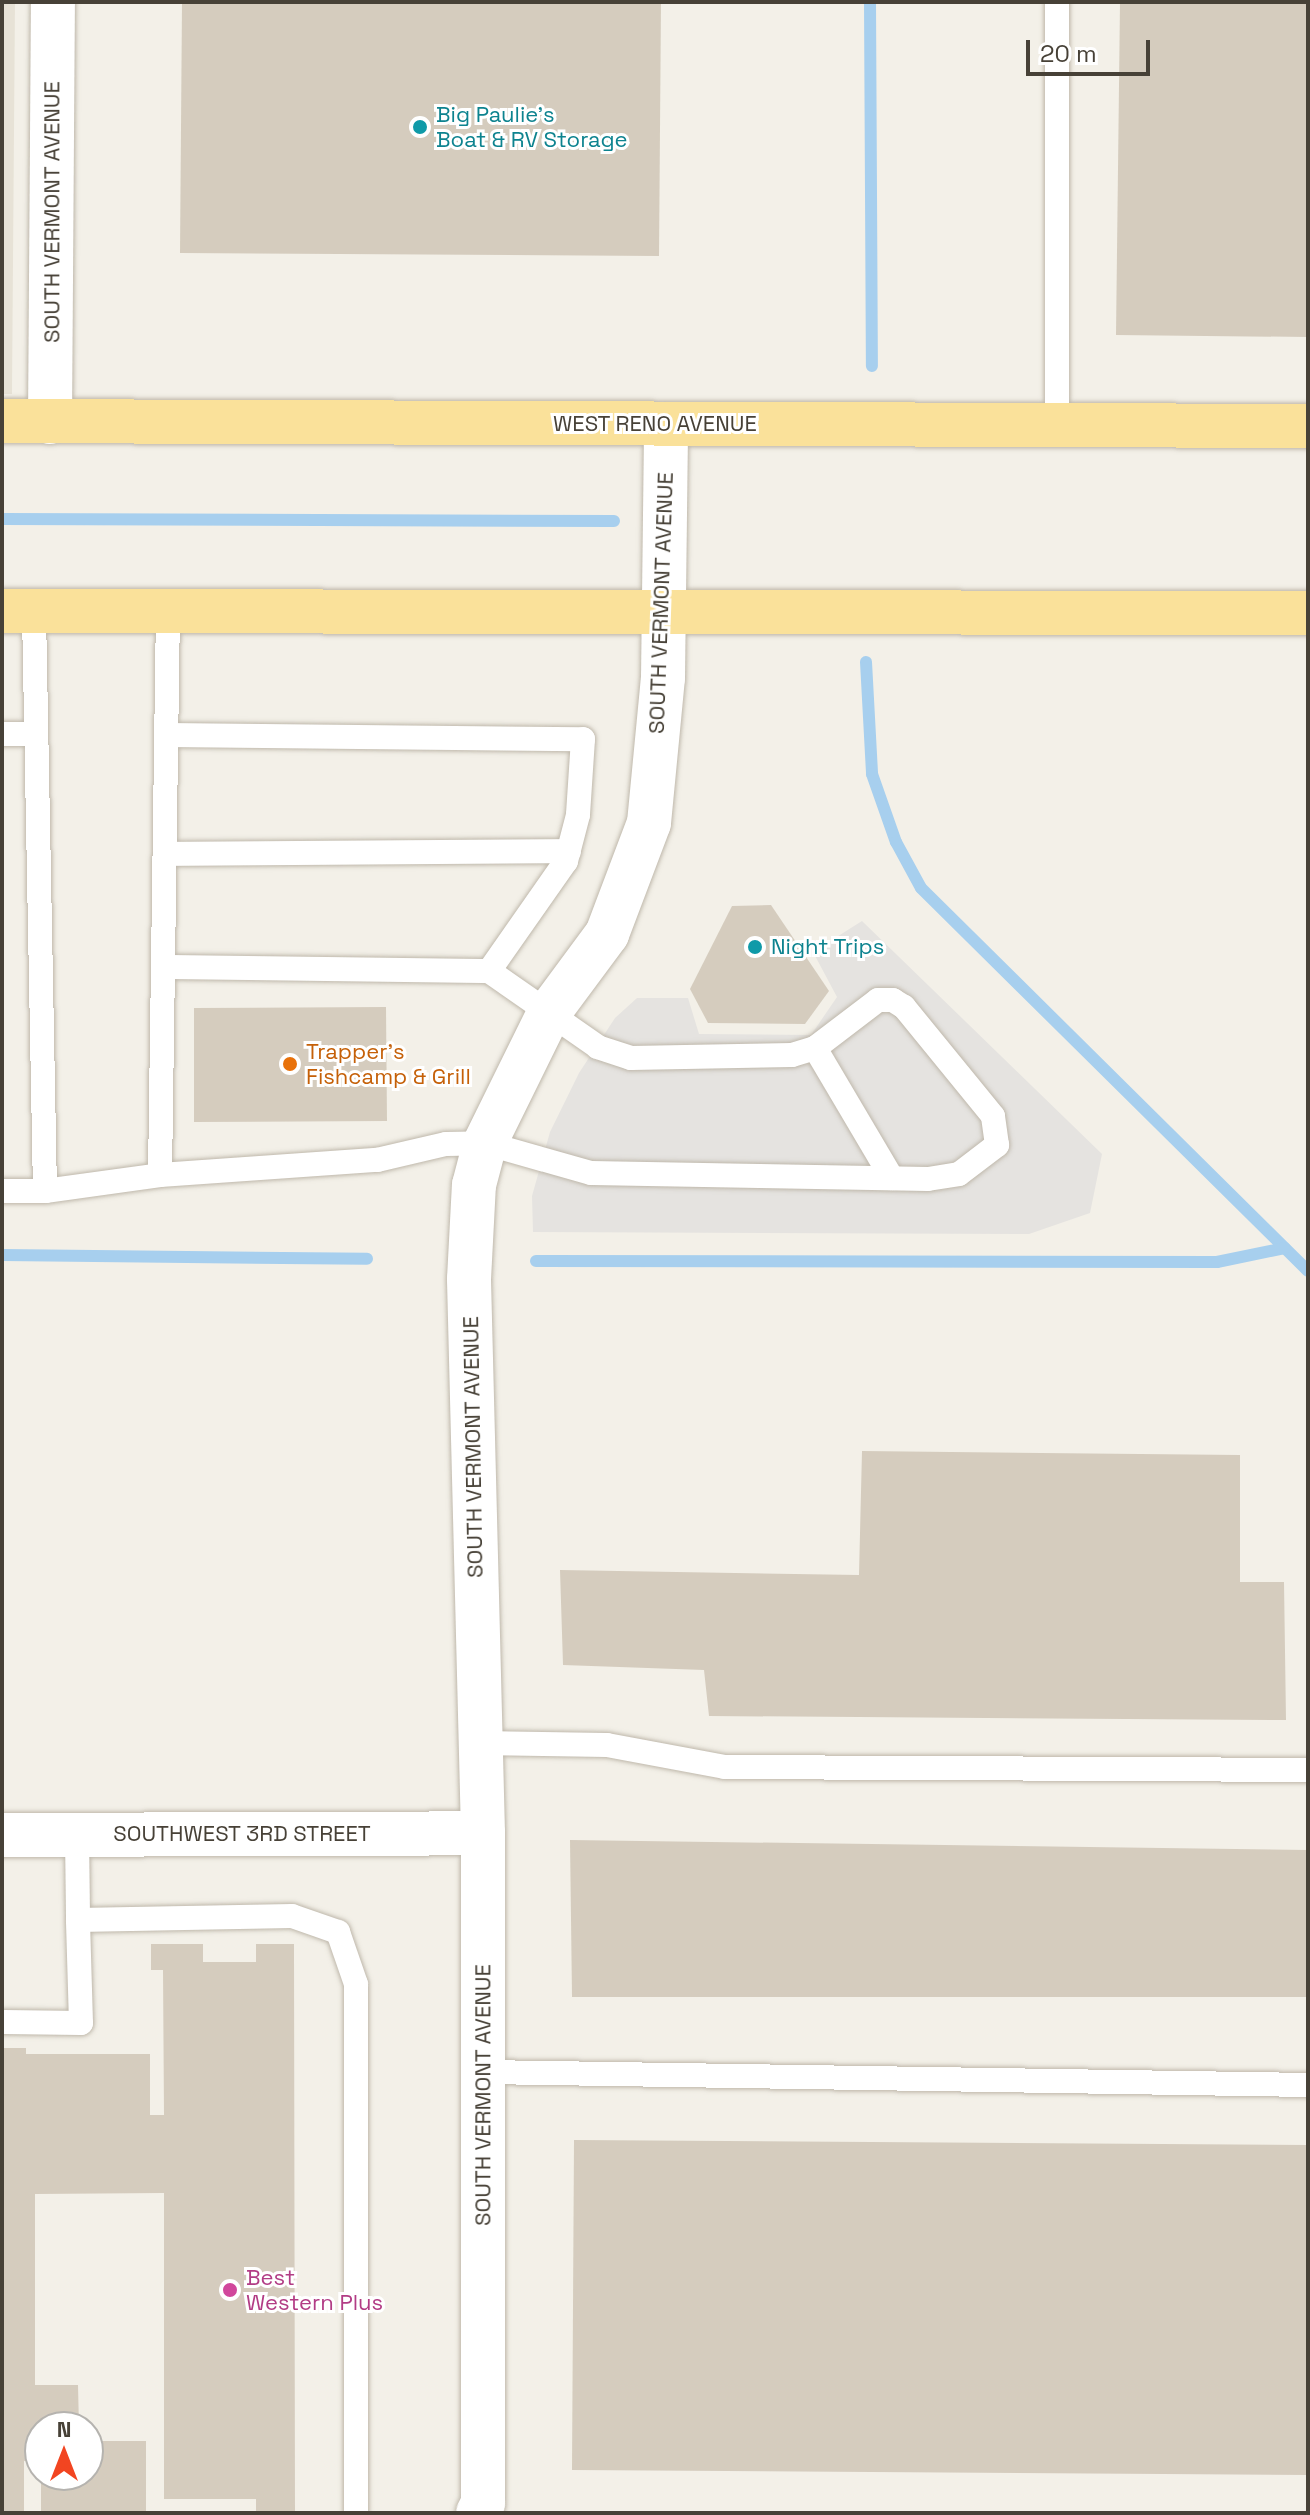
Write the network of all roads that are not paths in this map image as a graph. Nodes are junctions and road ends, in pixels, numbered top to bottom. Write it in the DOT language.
graph roads {
  1 [pos="53,2"];
  2 [pos="1057,2"];
  3 [pos="2,421"];
  4 [pos="50,422"];
  5 [pos="666,424"];
  6 [pos="1057,425"];
  7 [pos="1308,426"];
  8 [pos="18,612"];
  9 [pos="168,612"];
  10 [pos="664,613"];
  11 [pos="1308,613"];
  12 [pos="2,734"];
  13 [pos="35,734"];
  14 [pos="167,735"];
  15 [pos="569,851"];
  16 [pos="165,854"];
  17 [pos="163,967"];
  18 [pos="489,971"];
  19 [pos="550,1011"];
  20 [pos="815,1048"];
  21 [pos="485,1143"];
  22 [pos="160,1175"];
  23 [pos="892,1178"];
  24 [pos="2,1191"];
  25 [pos="45,1191"];
  26 [pos="479,1743"];
  27 [pos="1308,1770"];
  28 [pos="483,1833"];
  29 [pos="2,1835"];
  30 [pos="77,1835"];
  31 [pos="78,1920"];
  32 [pos="4,2022"];
  33 [pos="483,2072"];
  34 [pos="1308,2085"];
  35 [pos="356,2513"];
  36 [pos="478,2513"];
  1 -- 4 [label="street, SOUTH VERMONT AVENUE"];
  2 -- 6 [label="lane"];
  3 -- 4 [label="main road, WEST RENO AVENUE"];
  4 -- 5 [label="main road, WEST RENO AVENUE"];
  5 -- 6 [label="main road, WEST RENO AVENUE"];
  5 -- 10 [label="street, SOUTH VERMONT AVENUE"];
  6 -- 7 [label="main road, WEST RENO AVENUE"];
  8 -- 9 [label="main road"];
  8 -- 13 [label="lane"];
  9 -- 10 [label="main road"];
  9 -- 14 [label="lane"];
  10 -- 11 [label="main road"];
  10 -- 19 [label="street, SOUTH VERMONT AVENUE"];
  12 -- 13 [label="lane"];
  13 -- 25 [label="lane"];
  14 -- 15 [label="lane"];
  14 -- 16 [label="lane"];
  15 -- 16 [label="lane"];
  15 -- 18 [label="lane"];
  16 -- 17 [label="lane"];
  17 -- 18 [label="lane"];
  17 -- 22 [label="lane"];
  18 -- 19 [label="lane"];
  19 -- 20 [label="lane"];
  19 -- 21 [label="street, SOUTH VERMONT AVENUE"];
  20 -- 23 [label="lane"];
  20 -- 23 [label="lane"];
  21 -- 22 [label="lane"];
  21 -- 23 [label="lane"];
  21 -- 26 [label="street, SOUTH VERMONT AVENUE"];
  22 -- 25 [label="lane"];
  24 -- 25 [label="lane"];
  26 -- 27 [label="lane"];
  26 -- 28 [label="street, SOUTH VERMONT AVENUE"];
  28 -- 30 [label="street, SOUTHWEST 3RD STREET"];
  28 -- 33 [label="street, SOUTH VERMONT AVENUE"];
  29 -- 30 [label="street, SOUTHWEST 3RD STREET"];
  30 -- 31 [label="lane"];
  31 -- 32 [label="lane"];
  31 -- 35 [label="lane"];
  33 -- 34 [label="lane"];
  33 -- 36 [label="street, SOUTH VERMONT AVENUE"];
}
